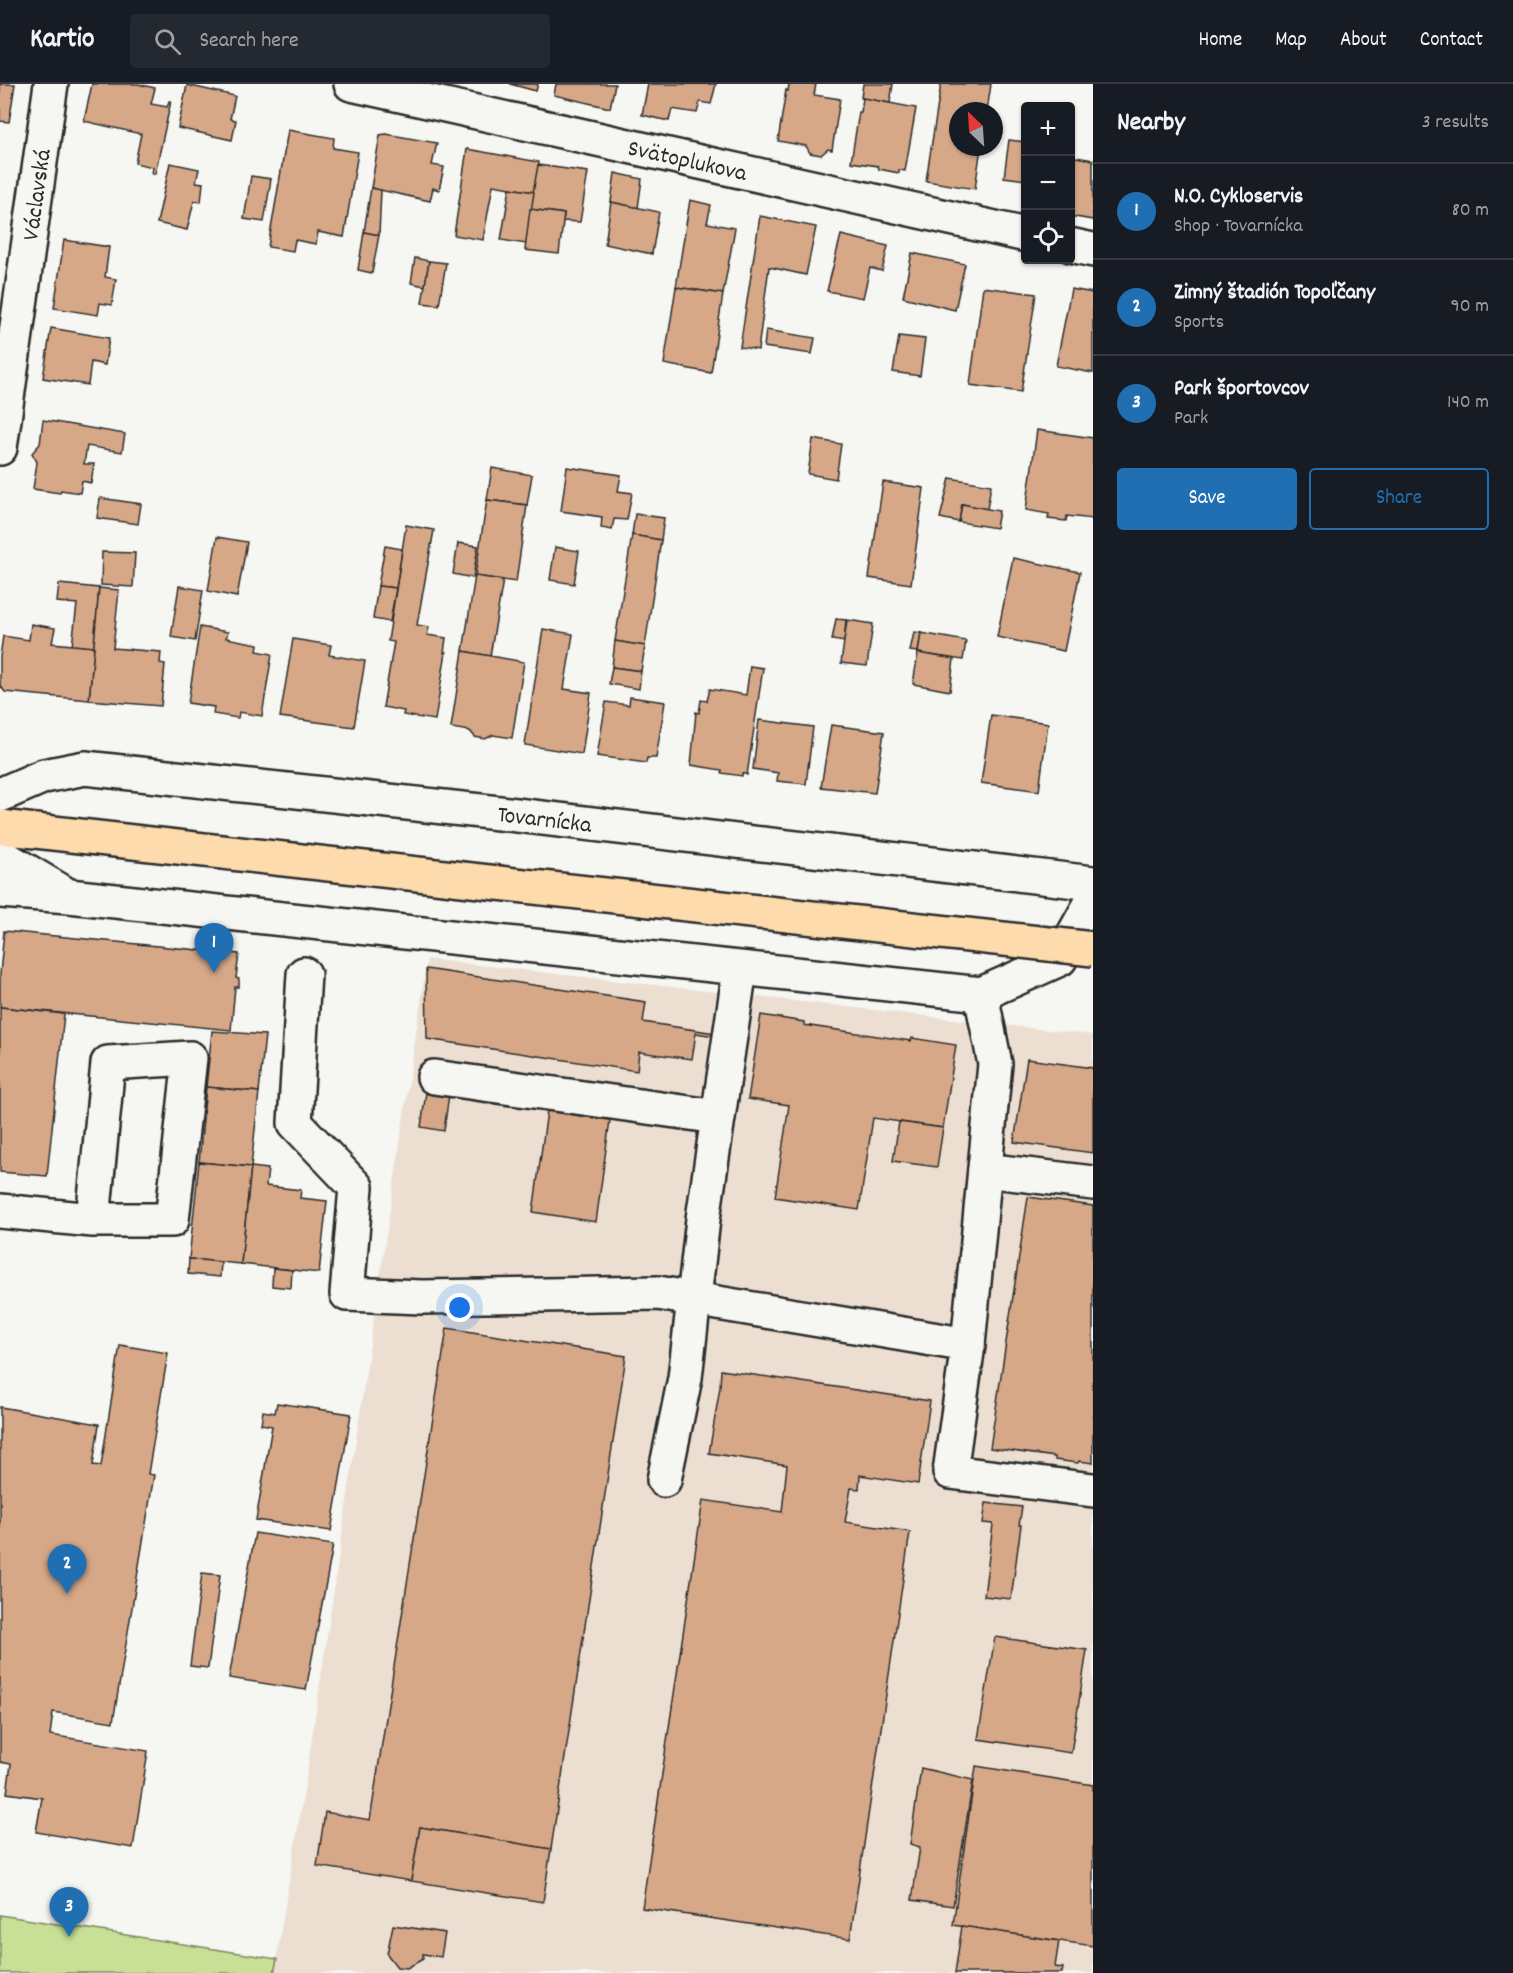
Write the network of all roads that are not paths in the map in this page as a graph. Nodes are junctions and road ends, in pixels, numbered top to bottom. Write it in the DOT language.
graph roads {
  1 [pos="51,84"];
  2 [pos="351,84"];
  3 [pos="1021,234"];
  4 [pos="1075,246"];
  5 [pos="1093,250"];
  6 [pos="0,448"];
  7 [pos="0,795"];
  8 [pos="0,827"];
  9 [pos="0,855"];
  10 [pos="1093,883"];
  11 [pos="0,891"];
  12 [pos="69,896"];
  13 [pos="1093,900"];
  14 [pos="1093,948"];
  15 [pos="740,969"];
  16 [pos="304,974"];
  17 [pos="981,994"];
  18 [pos="434,1077"];
  19 [pos="718,1117"];
  20 [pos="985,1170"];
  21 [pos="1093,1183"];
  22 [pos="0,1211"];
  23 [pos="93,1220"];
  24 [pos="694,1299"];
  25 [pos="968,1345"];
  26 [pos="664,1480"];
  27 [pos="1093,1490"];
  1 -- 6 [label="street, Václavská"];
  2 -- 3 [label="street, Svätoplukova"];
  4 -- 5 [label="street"];
  7 -- 10 [label="street, Tovarnícka"];
  8 -- 14 [label="main road, bridge"];
  9 -- 12 [label="street"];
  11 -- 12 [label="street"];
  12 -- 15 [label="street"];
  13 -- 17 [label="street"];
  15 -- 17 [label="street"];
  15 -- 19 [label="street"];
  16 -- 24 [label="street"];
  17 -- 20 [label="street"];
  18 -- 19 [label="street"];
  19 -- 24 [label="street"];
  20 -- 21 [label="street"];
  20 -- 25 [label="street"];
  22 -- 23 [label="street"];
  23 -- 23 [label="street"];
  24 -- 25 [label="street"];
  24 -- 26 [label="street"];
  25 -- 27 [label="street"];
}
